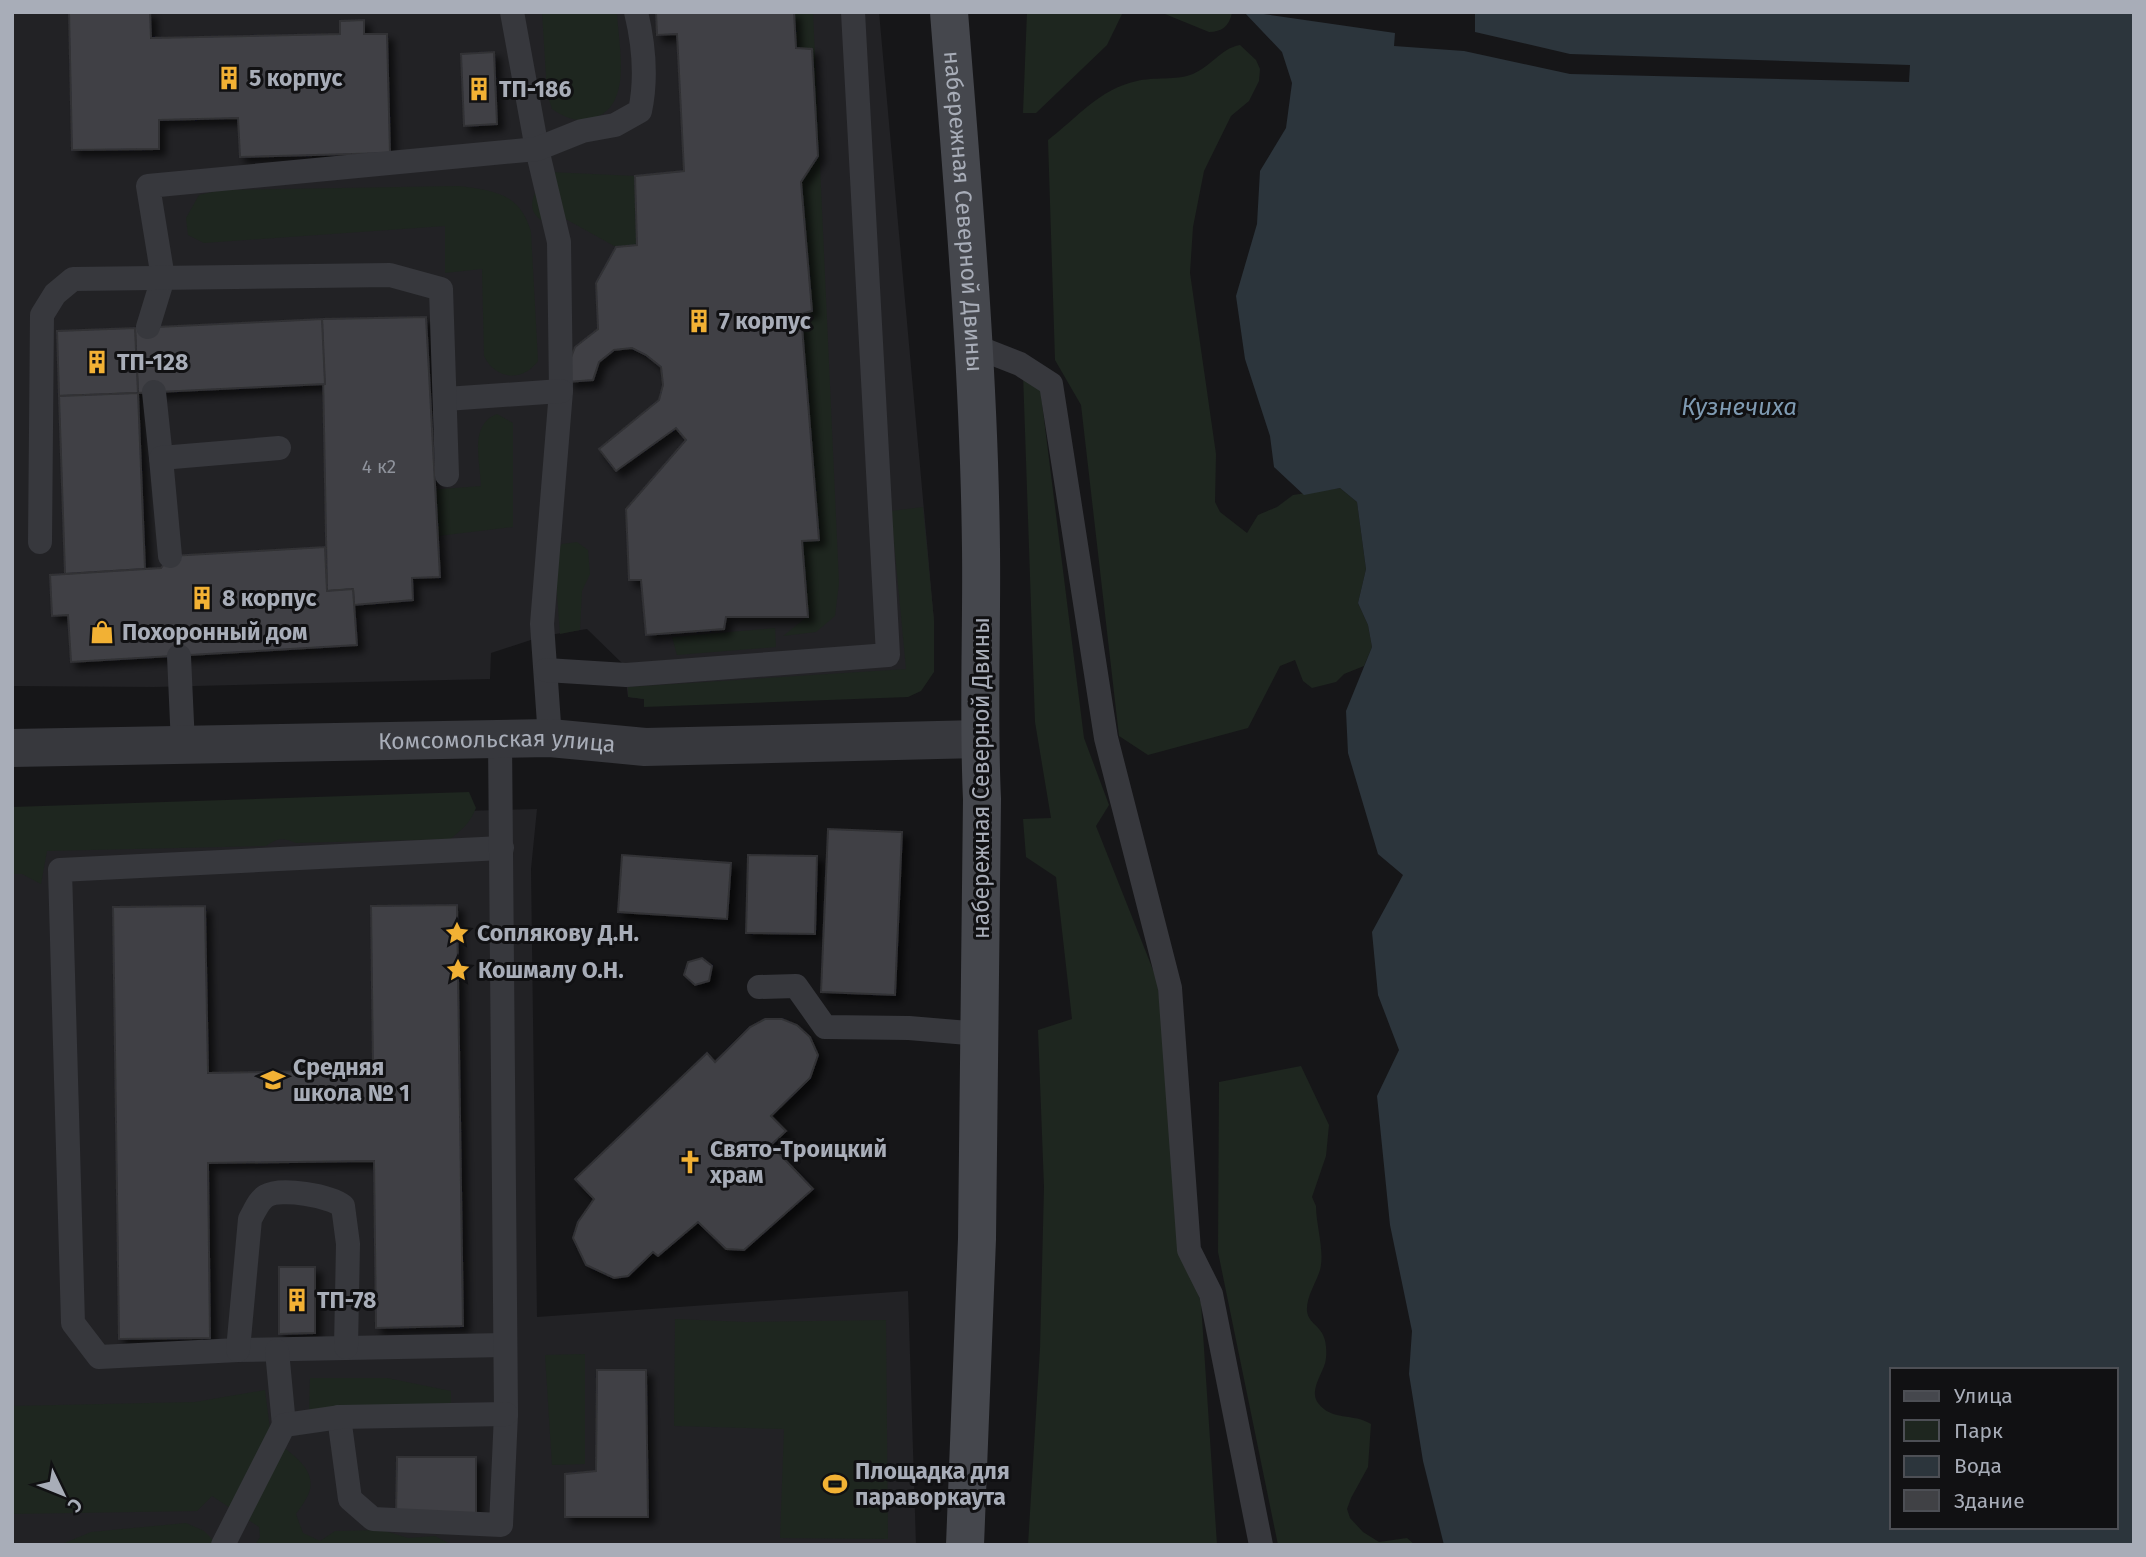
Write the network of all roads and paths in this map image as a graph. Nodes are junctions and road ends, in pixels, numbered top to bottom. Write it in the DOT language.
graph roads {
  1 [pos="512,12"];
  2 [pos="636,12"];
  3 [pos="853,12"];
  4 [pos="949,12"];
  5 [pos="537,149"];
  6 [pos="163,278"];
  7 [pos="148,327"];
  8 [pos="974,346"];
  9 [pos="561,391"];
  10 [pos="154,392"];
  11 [pos="446,399"];
  12 [pos="279,448"];
  13 [pos="162,458"];
  14 [pos="447,475"];
  15 [pos="40,542"];
  16 [pos="170,556"];
  17 [pos="179,656"];
  18 [pos="546,670"];
  19 [pos="550,738"];
  20 [pos="979,739"];
  21 [pos="500,740"];
  22 [pos="183,745"];
  23 [pos="12,748"];
  24 [pos="502,848"];
  25 [pos="760,987"];
  26 [pos="980,1034"];
  27 [pos="505,1345"];
  28 [pos="346,1347"];
  29 [pos="238,1350"];
  30 [pos="277,1351"];
  31 [pos="506,1414"];
  32 [pos="339,1417"];
  33 [pos="284,1424"];
  34 [pos="223,1545"];
  35 [pos="965,1545"];
  36 [pos="1261,1545"];
  1 -- 5 [label="lane"];
  2 -- 5 [label="lane"];
  3 -- 18 [label="lane"];
  4 -- 8 [label="street, набережная Северной Двины"];
  5 -- 6 [label="lane"];
  5 -- 9 [label="lane"];
  6 -- 7 [label="lane"];
  6 -- 11 [label="lane"];
  6 -- 15 [label="lane"];
  8 -- 20 [label="street, набережная Северной Двины"];
  8 -- 36 [label="lane"];
  9 -- 11 [label="lane"];
  9 -- 18 [label="lane"];
  10 -- 13 [label="lane"];
  11 -- 14 [label="lane"];
  12 -- 13 [label="lane"];
  13 -- 16 [label="lane"];
  17 -- 22 [label="lane"];
  18 -- 19 [label="lane"];
  19 -- 20 [label="street, Комсомольская улица"];
  19 -- 21 [label="street, Комсомольская улица"];
  20 -- 26 [label="street, набережная Северной Двины"];
  21 -- 22 [label="street, Комсомольская улица"];
  21 -- 24 [label="lane"];
  22 -- 23 [label="street, Комсомольская улица"];
  24 -- 27 [label="lane"];
  24 -- 29 [label="lane"];
  25 -- 26 [label="lane"];
  26 -- 35 [label="street, набережная Северной Двины"];
  27 -- 28 [label="lane"];
  27 -- 31 [label="lane"];
  28 -- 29 [label="lane"];
  28 -- 30 [label="lane"];
  29 -- 30 [label="lane"];
  30 -- 33 [label="lane"];
  31 -- 32 [label="lane"];
  31 -- 32 [label="lane"];
  32 -- 33 [label="lane"];
  33 -- 34 [label="lane"];
}
